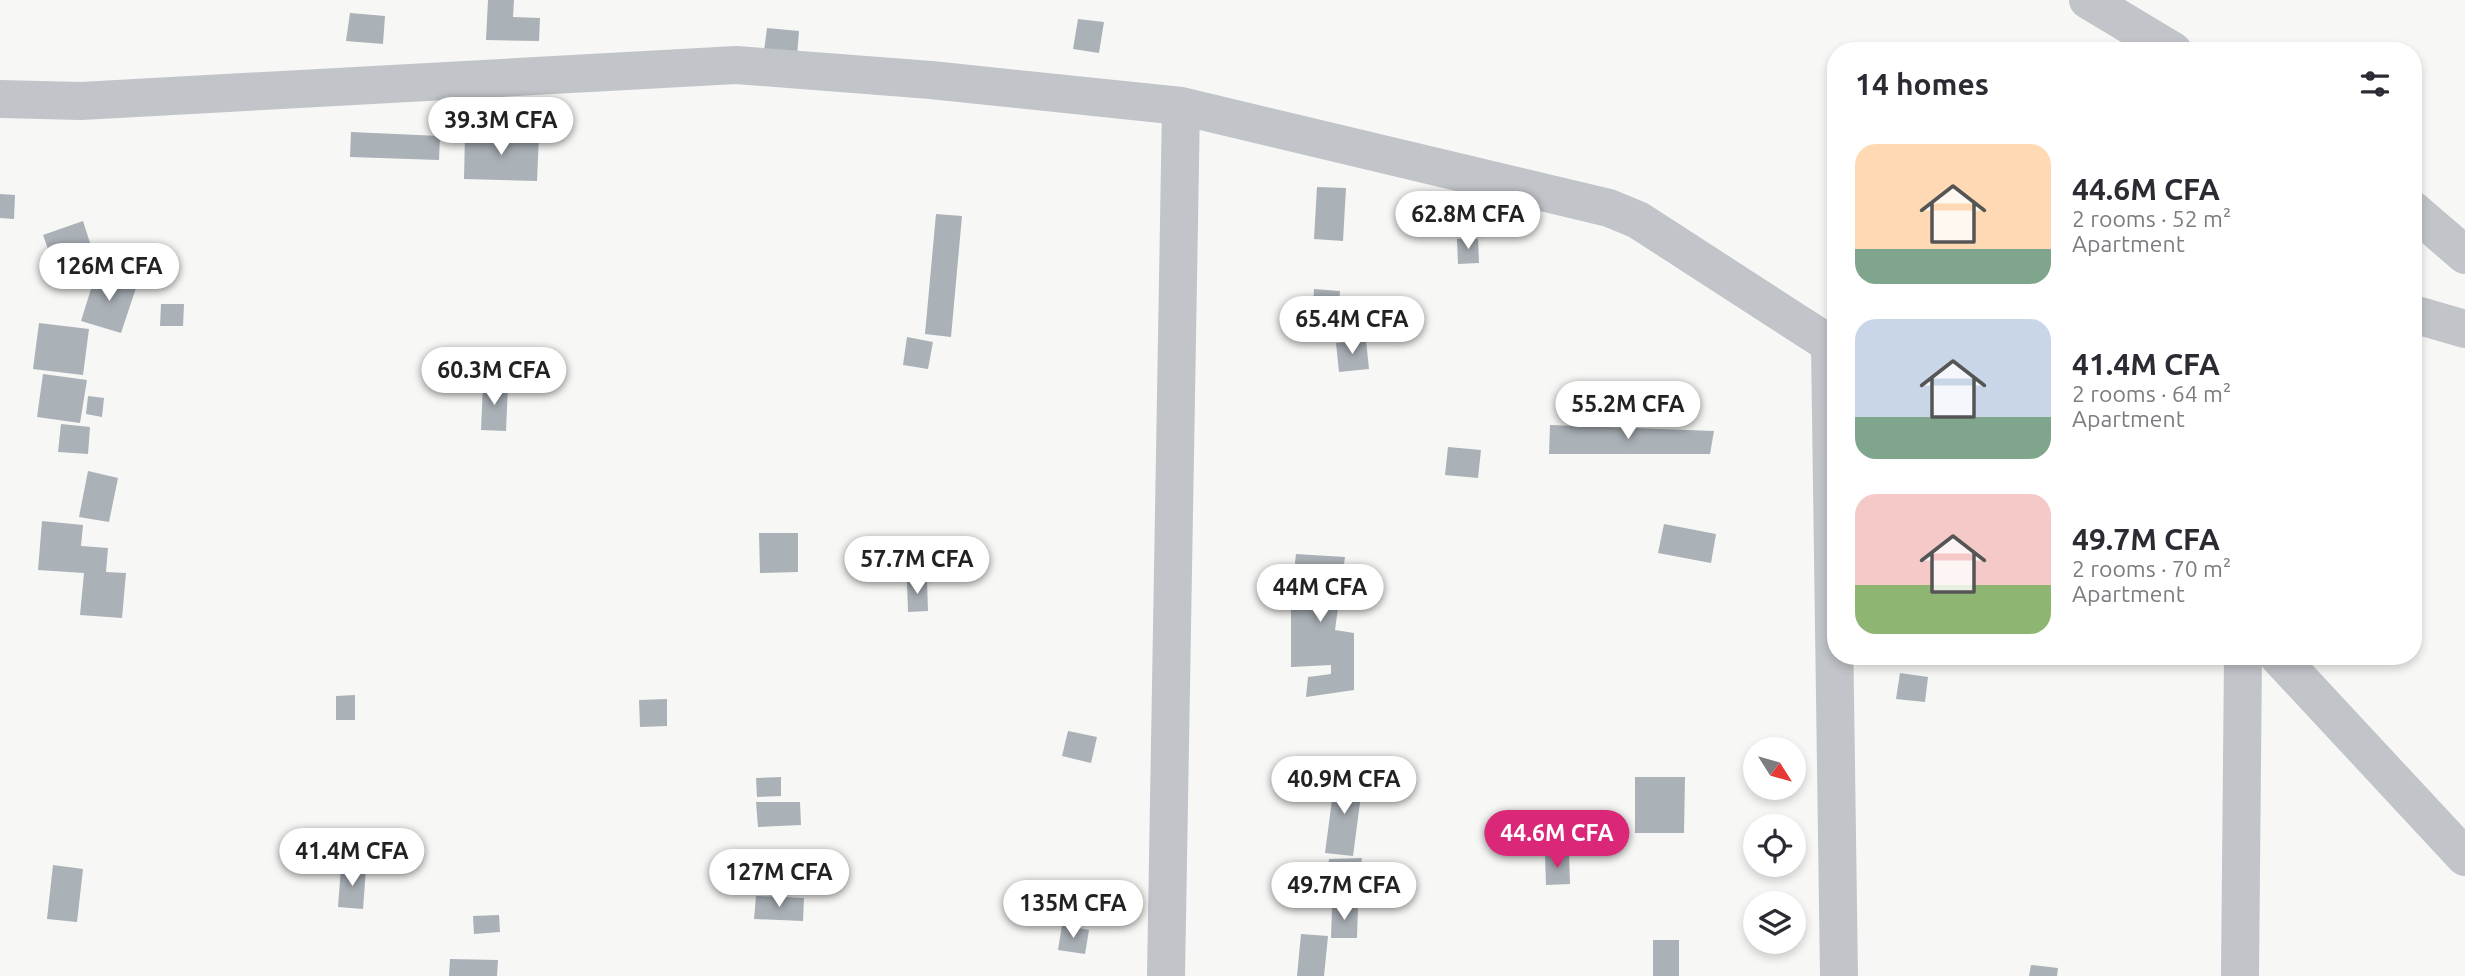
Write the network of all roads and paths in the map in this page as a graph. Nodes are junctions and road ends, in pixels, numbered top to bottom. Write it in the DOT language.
graph roads {
  1 [pos="2088,0"];
  2 [pos="2158,42"];
  3 [pos="0,99"];
  4 [pos="1181,106"];
  5 [pos="2422,218"];
  6 [pos="2465,256"];
  7 [pos="2422,317"];
  8 [pos="2465,329"];
  9 [pos="1827,342"];
  10 [pos="1836,665"];
  11 [pos="2243,665"];
  12 [pos="2286,665"];
  13 [pos="2465,857"];
  14 [pos="1166,976"];
  15 [pos="1839,976"];
  16 [pos="2240,976"];
  1 -- 2 [label="street"];
  3 -- 4 [label="street"];
  4 -- 9 [label="street"];
  4 -- 14 [label="street"];
  5 -- 6 [label="street"];
  7 -- 8 [label="street"];
  10 -- 15 [label="street"];
  11 -- 16 [label="street"];
  12 -- 13 [label="street"];
}
